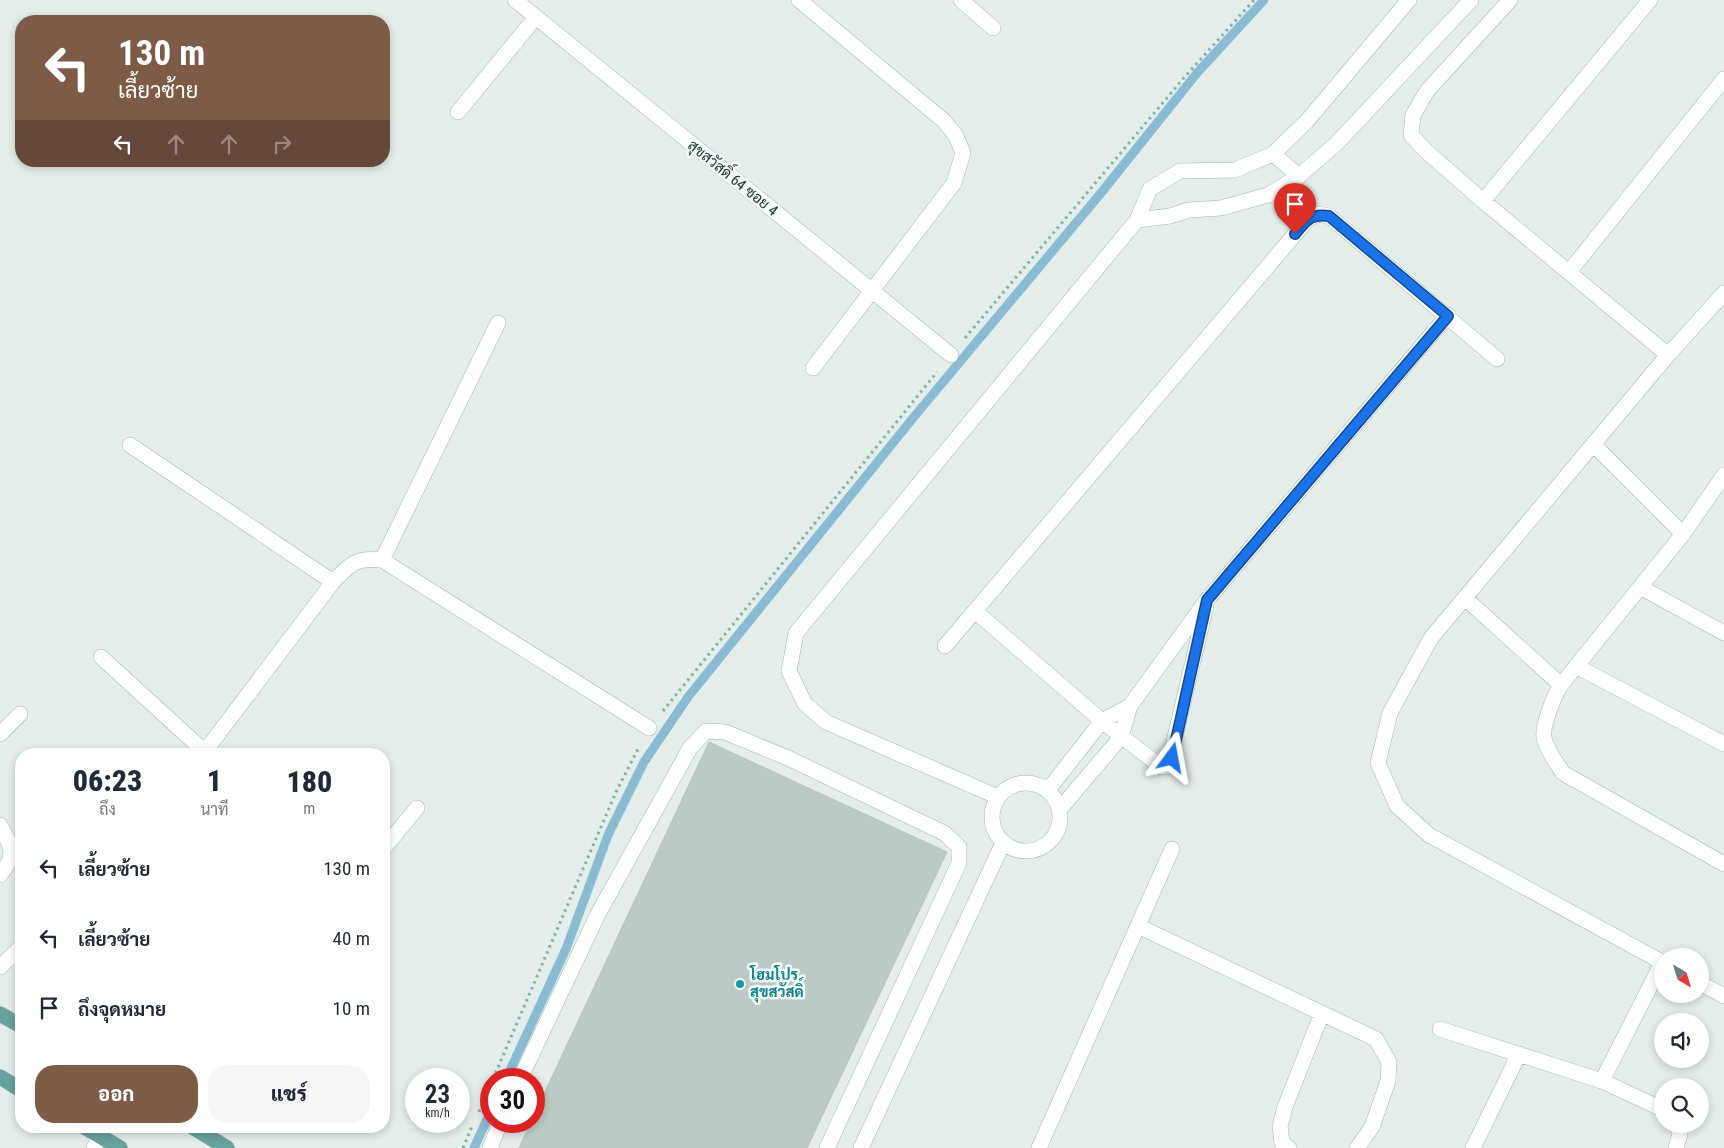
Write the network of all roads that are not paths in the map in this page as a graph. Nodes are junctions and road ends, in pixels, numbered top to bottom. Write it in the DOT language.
graph roads {
  1 [pos="515,0"];
  2 [pos="799,0"];
  3 [pos="960,0"];
  4 [pos="1409,0"];
  5 [pos="1470,0"];
  6 [pos="1510,0"];
  7 [pos="1650,0"];
  8 [pos="536,17"];
  9 [pos="994,28"];
  10 [pos="1724,79"];
  11 [pos="458,112"];
  12 [pos="1273,154"];
  13 [pos="1299,176"];
  14 [pos="1483,201"];
  15 [pos="1138,220"];
  16 [pos="1568,272"];
  17 [pos="872,291"];
  18 [pos="1724,293"];
  19 [pos="1448,316"];
  20 [pos="498,323"];
  21 [pos="951,355"];
  22 [pos="1668,355"];
  23 [pos="1498,359"];
  24 [pos="813,368"];
  25 [pos="1593,444"];
  26 [pos="130,445"];
  27 [pos="1724,475"];
  28 [pos="1718,495"];
  29 [pos="1682,534"];
  30 [pos="382,560"];
  31 [pos="332,582"];
  32 [pos="1640,587"];
  33 [pos="1465,598"];
  34 [pos="1207,600"];
  35 [pos="975,611"];
  36 [pos="1724,633"];
  37 [pos="945,646"];
  38 [pos="102,657"];
  39 [pos="1576,666"];
  40 [pos="1561,685"];
  41 [pos="1130,706"];
  42 [pos="20,714"];
  43 [pos="1102,721"];
  44 [pos="649,728"];
  45 [pos="0,734"];
  46 [pos="1121,737"];
  47 [pos="1724,744"];
  48 [pos="199,748"];
  49 [pos="208,748"];
  50 [pos="1048,790"];
  51 [pos="998,797"];
  52 [pos="417,808"];
  53 [pos="1060,809"];
  54 [pos="0,825"];
  55 [pos="390,841"];
  56 [pos="1003,842"];
  57 [pos="1172,849"];
  58 [pos="1724,864"];
  59 [pos="0,876"];
  60 [pos="1138,926"];
  61 [pos="15,953"];
  62 [pos="1654,959"];
  63 [pos="0,967"];
  64 [pos="1654,979"];
  65 [pos="1709,988"];
  66 [pos="1724,996"];
  67 [pos="1322,1013"];
  68 [pos="0,1014"];
  69 [pos="15,1023"];
  70 [pos="1440,1028"];
  71 [pos="1519,1054"];
  72 [pos="525,1068"];
  73 [pos="0,1077"];
  74 [pos="1602,1081"];
  75 [pos="15,1086"];
  76 [pos="1654,1105"];
  77 [pos="202,1133"];
  78 [pos="496,1133"];
  79 [pos="1680,1133"];
  80 [pos="97,1142"];
  81 [pos="120,1148"];
  82 [pos="227,1148"];
  83 [pos="490,1148"];
  84 [pos="827,1148"];
  85 [pos="860,1148"];
  86 [pos="1040,1148"];
  87 [pos="1289,1148"];
  88 [pos="1357,1148"];
  89 [pos="1474,1148"];
  90 [pos="1676,1148"];
  1 -- 8 [label="street, สุขสวัสดิ์ 64 ซอย 4"];
  2 -- 17 [label="street"];
  3 -- 9 [label="street"];
  4 -- 12 [label="street"];
  5 -- 13 [label="street"];
  6 -- 14 [label="street"];
  7 -- 14 [label="street"];
  8 -- 11 [label="street"];
  8 -- 17 [label="street, สุขสวัสดิ์ 64 ซอย 4"];
  10 -- 16 [label="street"];
  12 -- 13 [label="street"];
  12 -- 15 [label="street"];
  13 -- 15 [label="street"];
  14 -- 16 [label="street"];
  15 -- 51 [label="street"];
  16 -- 22 [label="street"];
  17 -- 21 [label="street, สุขสวัสดิ์ 64 ซอย 4"];
  17 -- 24 [label="street"];
  18 -- 22 [label="street"];
  19 -- 23 [label="street"];
  19 -- 34 [label="street"];
  19 -- 35 [label="street"];
  20 -- 30 [label="street"];
  22 -- 25 [label="street"];
  25 -- 29 [label="street"];
  25 -- 33 [label="street"];
  26 -- 31 [label="street"];
  27 -- 28 [label="street"];
  28 -- 29 [label="street"];
  29 -- 32 [label="street"];
  30 -- 31 [label="street"];
  30 -- 44 [label="street"];
  31 -- 49 [label="street"];
  32 -- 36 [label="street"];
  32 -- 39 [label="street"];
  33 -- 40 [label="street"];
  33 -- 62 [label="street"];
  34 -- 41 [label="street"];
  34 -- 46 [label="street"];
  35 -- 37 [label="street"];
  35 -- 43 [label="street"];
  38 -- 48 [label="street"];
  39 -- 40 [label="street"];
  39 -- 47 [label="street"];
  40 -- 58 [label="street"];
  41 -- 43 [label="street"];
  41 -- 46 [label="street"];
  42 -- 45 [label="street"];
  43 -- 46 [label="street"];
  43 -- 50 [label="street"];
  46 -- 53 [label="street"];
  50 -- 51 [label="street"];
  50 -- 53 [label="street"];
  51 -- 56 [label="street"];
  52 -- 55 [label="street"];
  53 -- 56 [label="street"];
  54 -- 59 [label="street"];
  56 -- 85 [label="street"];
  57 -- 60 [label="street"];
  60 -- 67 [label="street"];
  60 -- 86 [label="street"];
  61 -- 63 [label="street"];
  64 -- 74 [label="street"];
  65 -- 66 [label="street"];
  67 -- 87 [label="street"];
  67 -- 88 [label="street"];
  68 -- 69 [label="main road"];
  70 -- 71 [label="street"];
  71 -- 74 [label="street"];
  71 -- 89 [label="street"];
  72 -- 84 [label="street"];
  73 -- 75 [label="main road"];
  74 -- 76 [label="street"];
  77 -- 82 [label="main road"];
  78 -- 83 [label="street"];
  79 -- 90 [label="street"];
  80 -- 81 [label="main road"];
}
